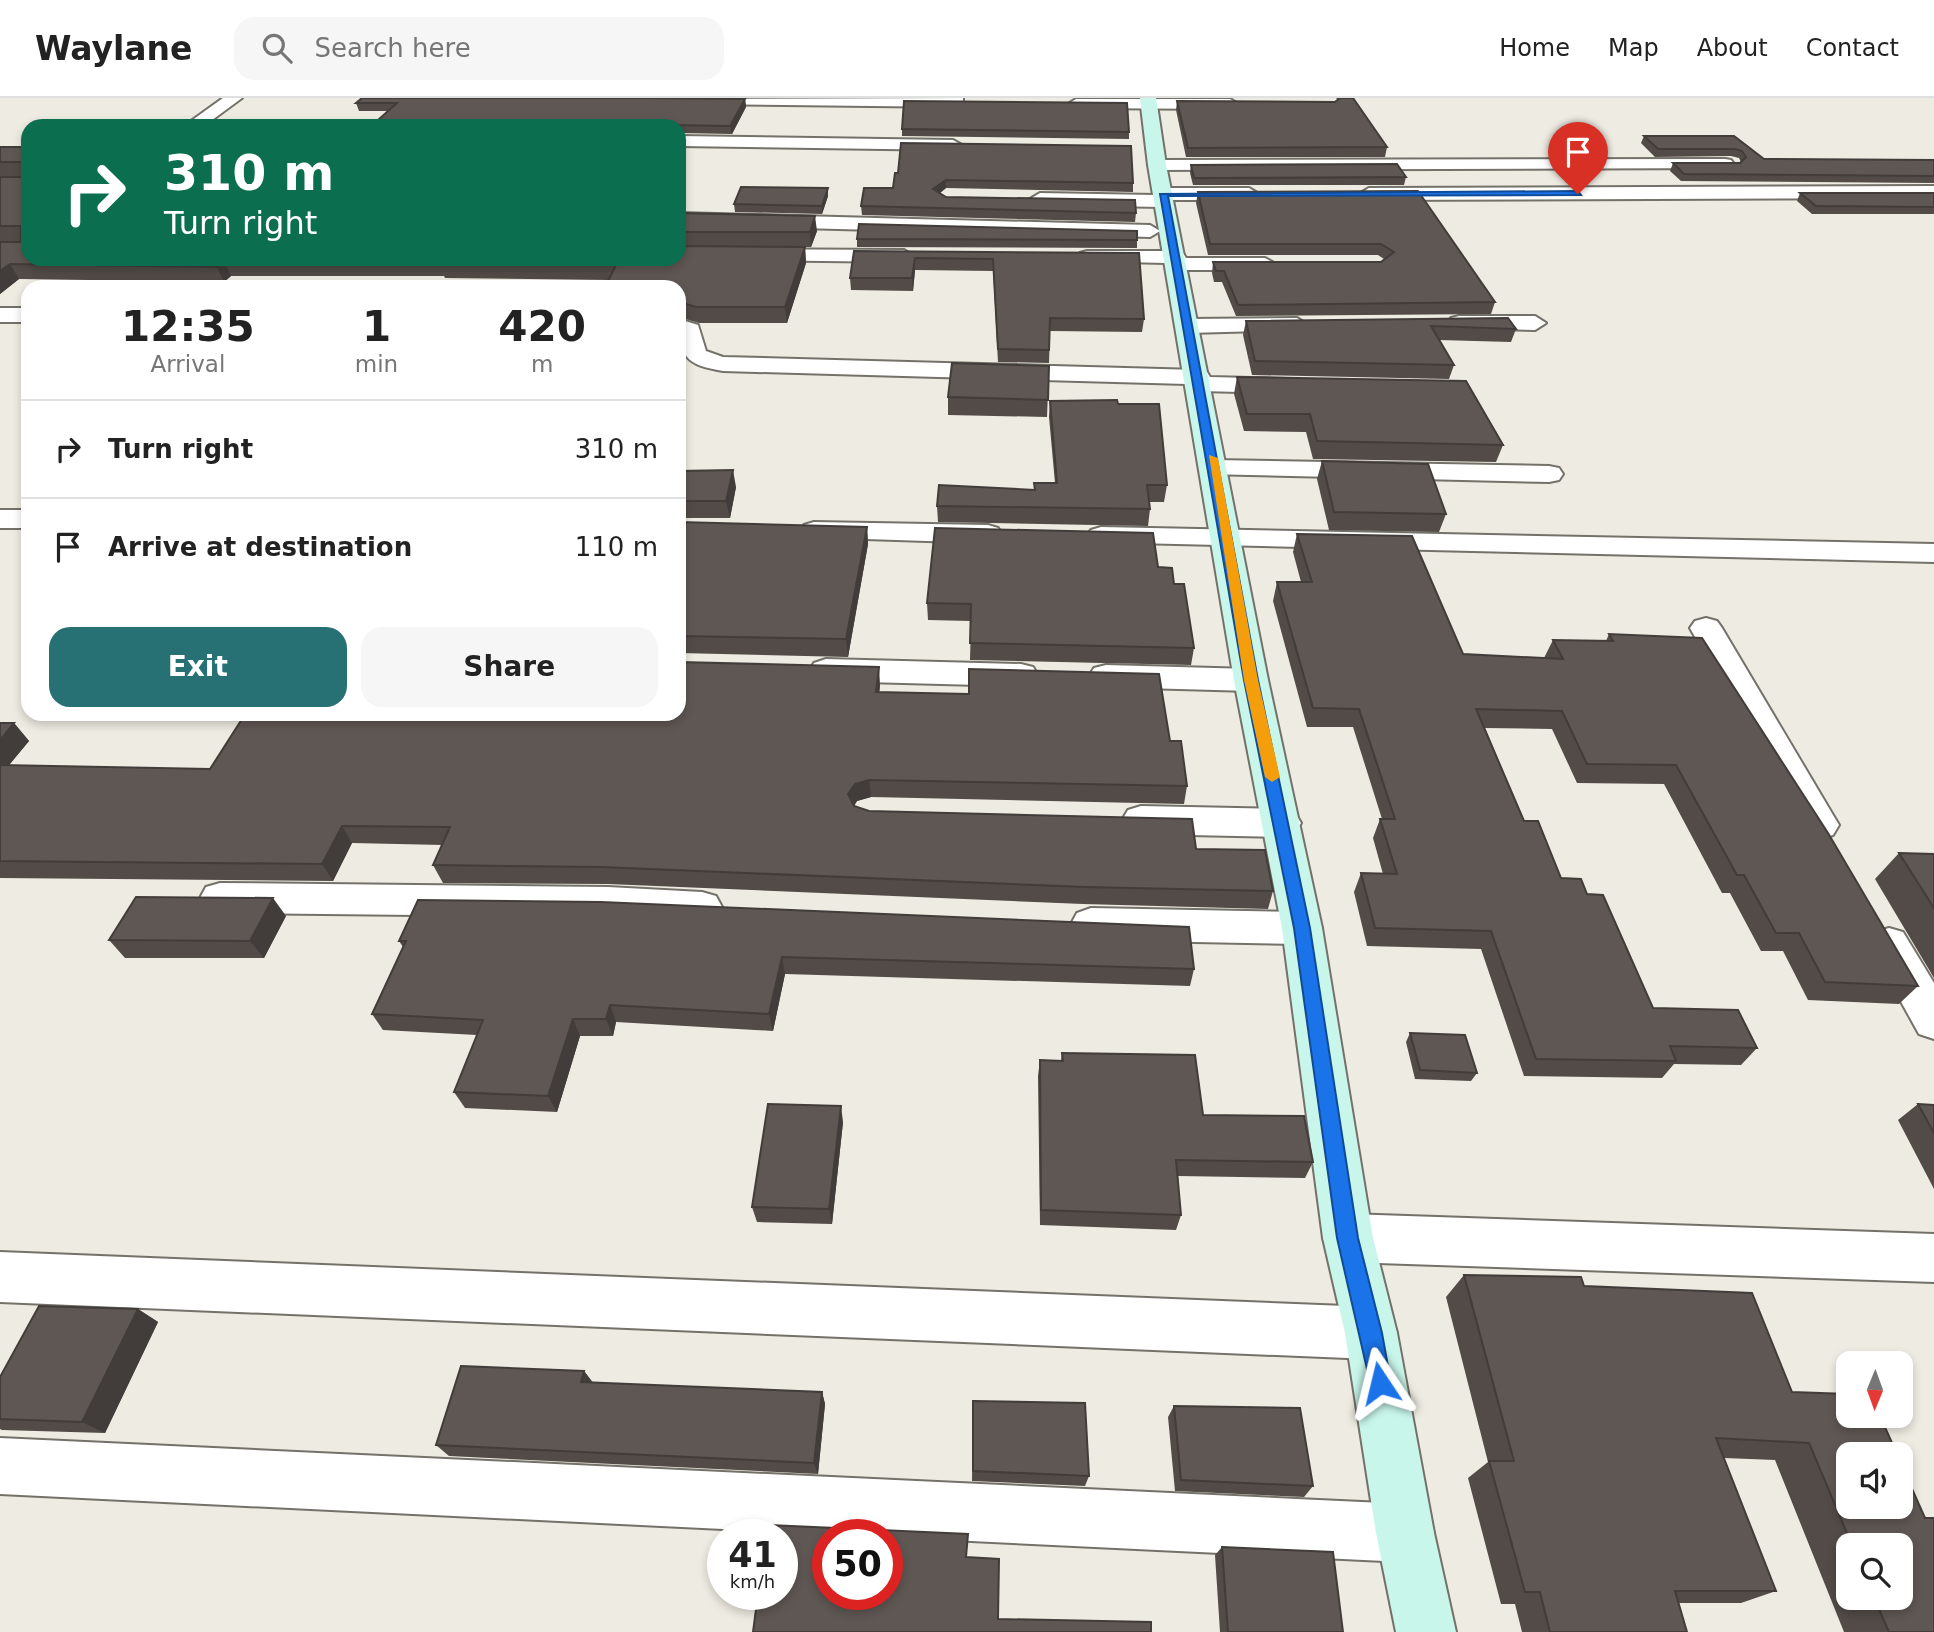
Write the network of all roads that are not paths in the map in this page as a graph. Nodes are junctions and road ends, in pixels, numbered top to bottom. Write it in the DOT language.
graph roads {
  1 [pos="234,98"];
  2 [pos="676,99"];
  3 [pos="1148,101"];
  4 [pos="968,102"];
  5 [pos="1065,103"];
  6 [pos="1254,104"];
  7 [pos="203,119"];
  8 [pos="686,141"];
  9 [pos="972,145"];
  10 [pos="1731,164"];
  11 [pos="1934,192"];
  12 [pos="1274,194"];
  13 [pos="1343,194"];
  14 [pos="1014,198"];
  15 [pos="1163,201"];
  16 [pos="686,219"];
  17 [pos="686,255"];
  18 [pos="928,256"];
  19 [pos="1066,256"];
  20 [pos="1284,264"];
  21 [pos="0,315"];
  22 [pos="21,315"];
  23 [pos="1535,323"];
  24 [pos="1326,324"];
  25 [pos="1438,324"];
  26 [pos="1188,326"];
  27 [pos="686,329"];
  28 [pos="1199,380"];
  29 [pos="1309,386"];
  30 [pos="1215,468"];
  31 [pos="1549,474"];
  32 [pos="0,519"];
  33 [pos="21,519"];
  34 [pos="789,531"];
  35 [pos="1021,534"];
  36 [pos="1076,535"];
  37 [pos="1227,537"];
  38 [pos="1934,553"];
  39 [pos="1706,628"];
  40 [pos="791,669"];
  41 [pos="1251,680"];
  42 [pos="1104,819"];
  43 [pos="1282,823"];
  44 [pos="1837,854"];
  45 [pos="180,898"];
  46 [pos="745,909"];
  47 [pos="1872,914"];
  48 [pos="1056,922"];
  49 [pos="1302,928"];
  50 [pos="1934,1021"];
  51 [pos="1348,1238"];
  52 [pos="1934,1258"];
  53 [pos="0,1277"];
  54 [pos="1371,1333"];
  55 [pos="0,1466"];
  56 [pos="1405,1533"];
  57 [pos="1426,1632"];
  1 -- 7 [label="street"];
  2 -- 4 [label="street"];
  3 -- 5 [label="street"];
  3 -- 6 [label="street"];
  3 -- 15 [label="main road"];
  8 -- 9 [label="street"];
  10 -- 15 [label="street"];
  11 -- 13 [label="street"];
  12 -- 15 [label="street"];
  14 -- 15 [label="street"];
  15 -- 16 [label="street"];
  15 -- 19 [label="street"];
  15 -- 20 [label="street"];
  15 -- 26 [label="main road"];
  17 -- 18 [label="street"];
  21 -- 22 [label="street"];
  23 -- 25 [label="street"];
  24 -- 26 [label="street"];
  26 -- 28 [label="main road"];
  27 -- 28 [label="street"];
  28 -- 29 [label="street"];
  28 -- 30 [label="main road"];
  30 -- 31 [label="street"];
  30 -- 37 [label="main road"];
  32 -- 33 [label="street"];
  34 -- 35 [label="street"];
  36 -- 37 [label="street"];
  37 -- 38 [label="street"];
  37 -- 41 [label="main road"];
  39 -- 44 [label="street"];
  40 -- 41 [label="street"];
  41 -- 43 [label="main road"];
  42 -- 43 [label="street"];
  43 -- 49 [label="main road"];
  45 -- 46 [label="street"];
  47 -- 50 [label="street"];
  48 -- 49 [label="street"];
  49 -- 51 [label="main road"];
  51 -- 52 [label="street"];
  51 -- 54 [label="main road"];
  53 -- 54 [label="street"];
  54 -- 56 [label="main road"];
  55 -- 56 [label="street"];
  56 -- 57 [label="main road"];
}
